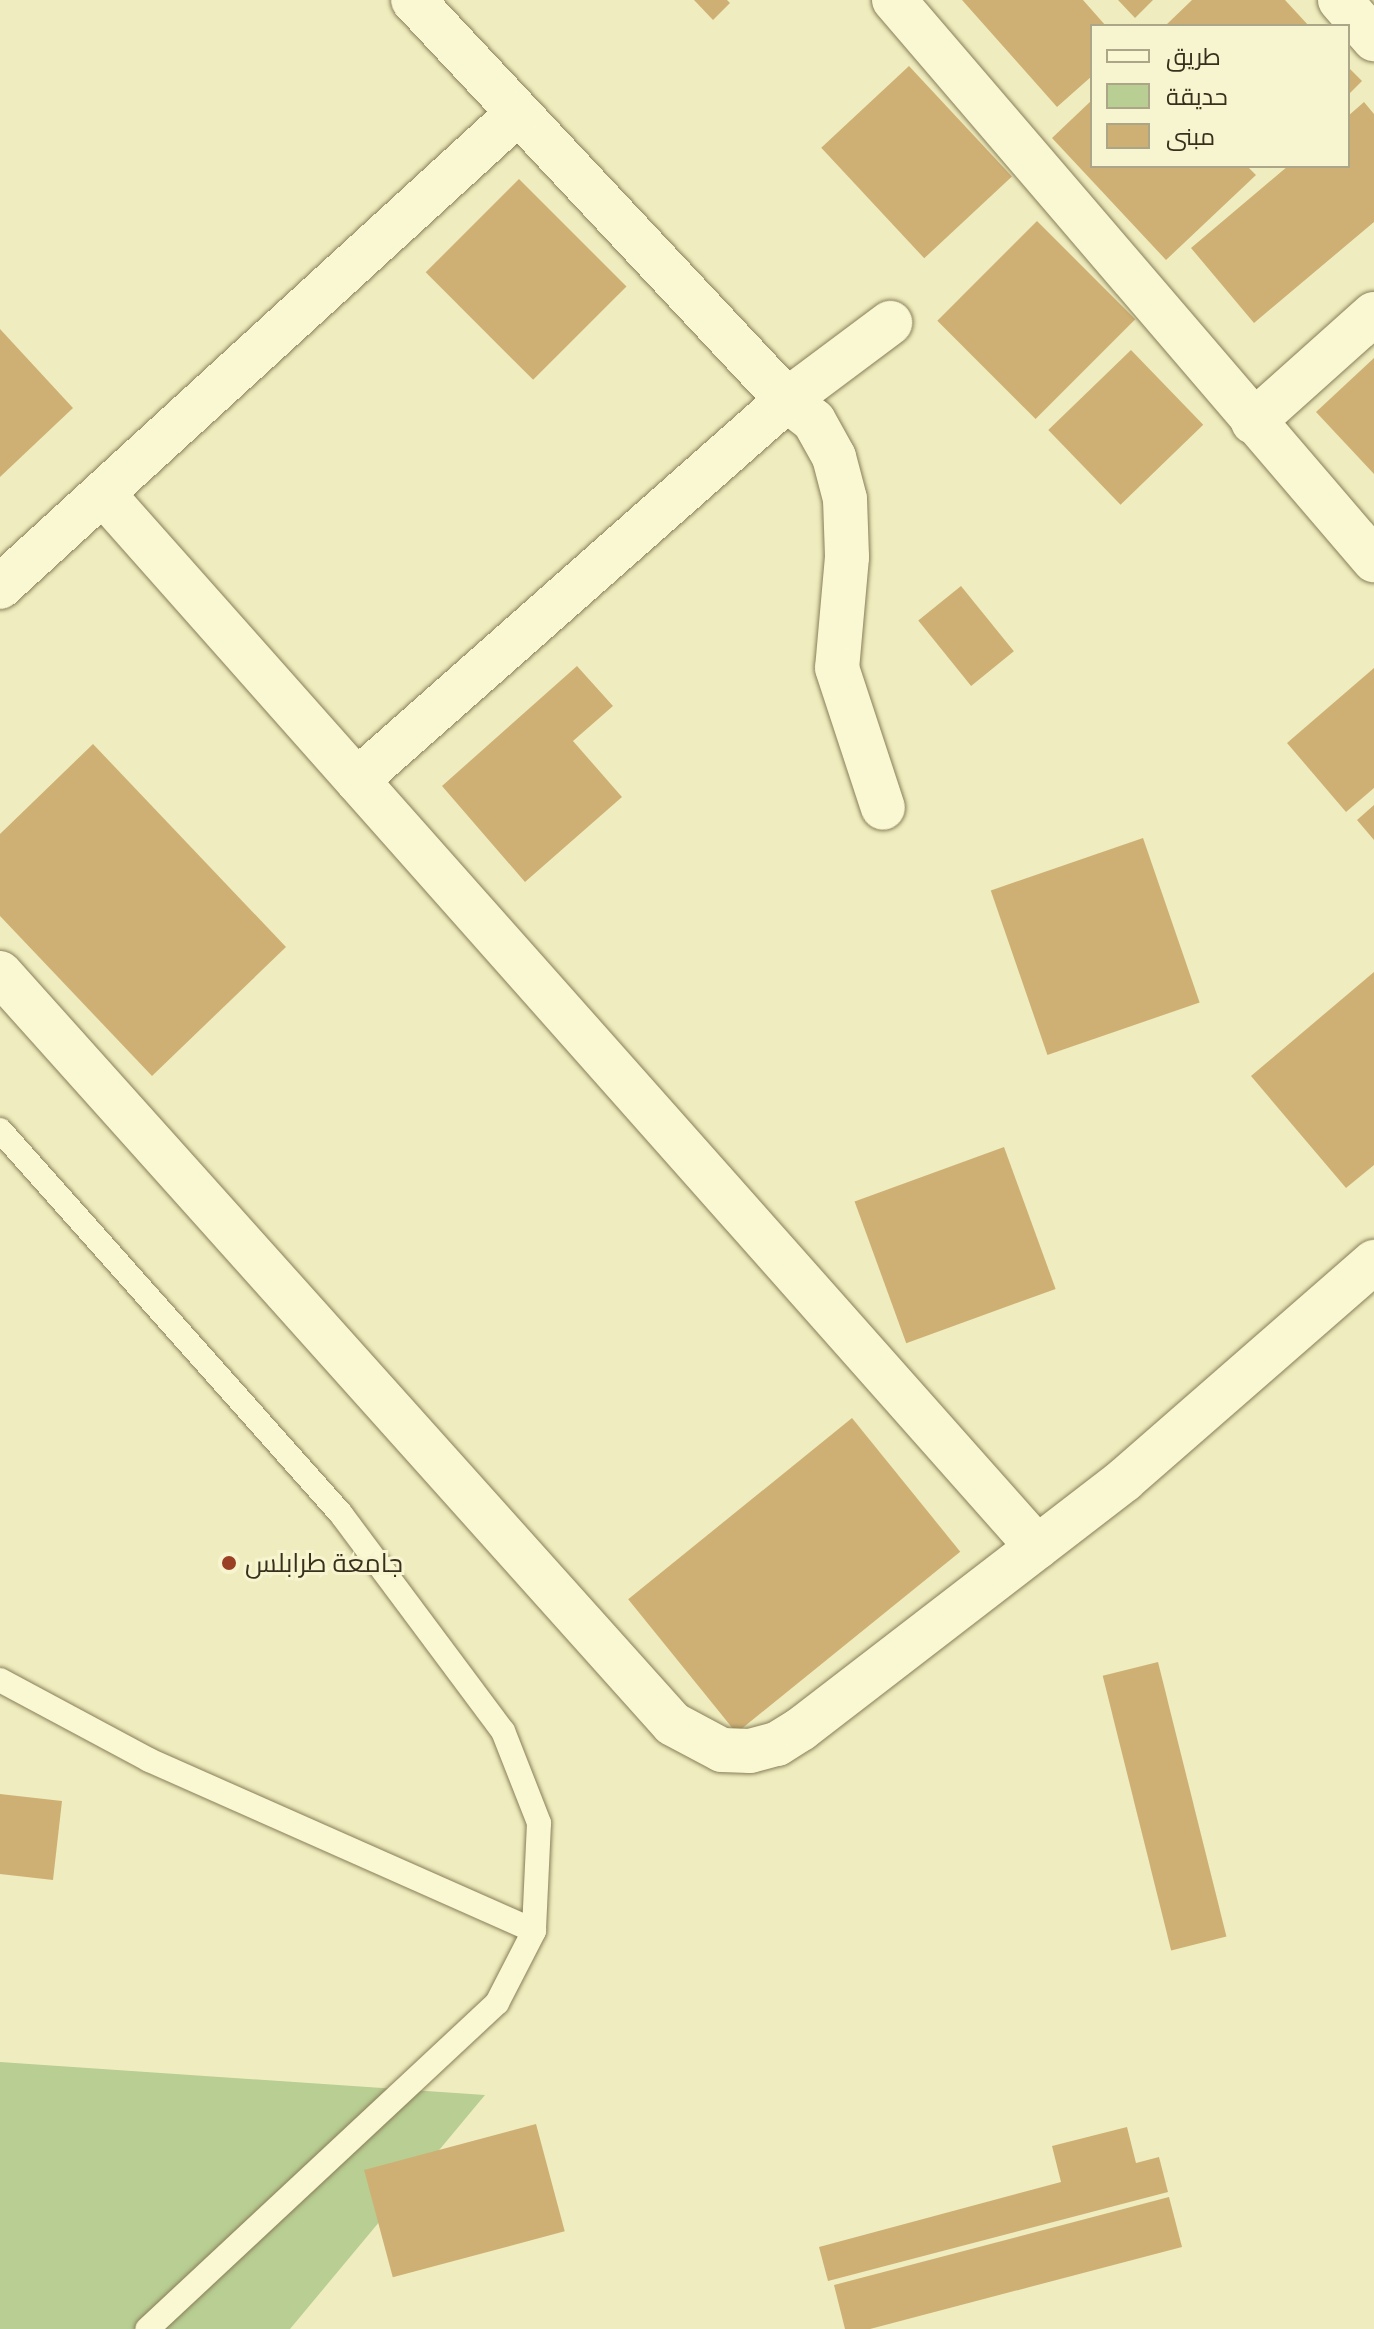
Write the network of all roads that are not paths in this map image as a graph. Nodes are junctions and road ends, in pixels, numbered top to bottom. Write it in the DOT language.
graph roads {
  1 [pos="413,0"];
  2 [pos="894,0"];
  3 [pos="1340,0"];
  4 [pos="1374,39"];
  5 [pos="517,114"];
  6 [pos="1374,314"];
  7 [pos="890,323"];
  8 [pos="787,400"];
  9 [pos="1253,422"];
  10 [pos="105,496"];
  11 [pos="1374,560"];
  12 [pos="0,587"];
  13 [pos="357,780"];
  14 [pos="883,808"];
  15 [pos="0,973"];
  16 [pos="0,1130"];
  17 [pos="1374,1262"];
  18 [pos="1037,1547"];
  19 [pos="0,1680"];
  20 [pos="534,1931"];
  21 [pos="148,2329"];
  1 -- 5 [label="street"];
  2 -- 9 [label="street"];
  3 -- 4 [label="street"];
  5 -- 8 [label="street"];
  5 -- 10 [label="street"];
  6 -- 9 [label="street"];
  7 -- 8 [label="street"];
  8 -- 13 [label="street"];
  8 -- 14 [label="street"];
  9 -- 11 [label="street"];
  10 -- 12 [label="street"];
  10 -- 13 [label="street"];
  13 -- 18 [label="street"];
  15 -- 18 [label="street"];
  16 -- 20 [label="lane"];
  17 -- 18 [label="street"];
  19 -- 20 [label="lane"];
  20 -- 21 [label="lane"];
}
